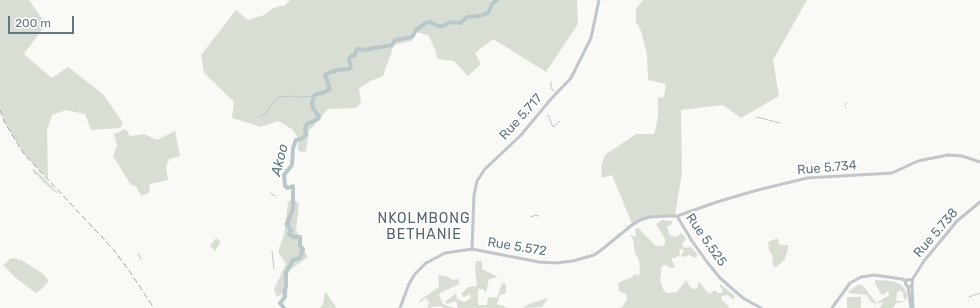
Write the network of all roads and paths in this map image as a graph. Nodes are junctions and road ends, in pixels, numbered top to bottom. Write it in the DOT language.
graph roads {
  1 [pos="599,0"];
  2 [pos="980,162"];
  3 [pos="980,202"];
  4 [pos="677,216"];
  5 [pos="472,249"];
  6 [pos="588,257"];
  7 [pos="912,280"];
  8 [pos="907,281"];
  9 [pos="910,286"];
  10 [pos="400,308"];
  11 [pos="761,308"];
  12 [pos="832,308"];
  13 [pos="912,308"];
  1 -- 5 [label="street, Rue 5.717"];
  2 -- 4 [label="street, Rue 5.734"];
  3 -- 7 [label="street, Rue 5.738"];
  4 -- 6 [label="street, Rue 5.525"];
  4 -- 11 [label="street, Rue 5.525"];
  5 -- 6 [label="street, Rue 5.572"];
  5 -- 10 [label="street, Rue 5.572"];
  7 -- 8 [label="street"];
  7 -- 9 [label="street"];
  8 -- 9 [label="street"];
  8 -- 12 [label="street"];
  9 -- 13 [label="street"];
}
